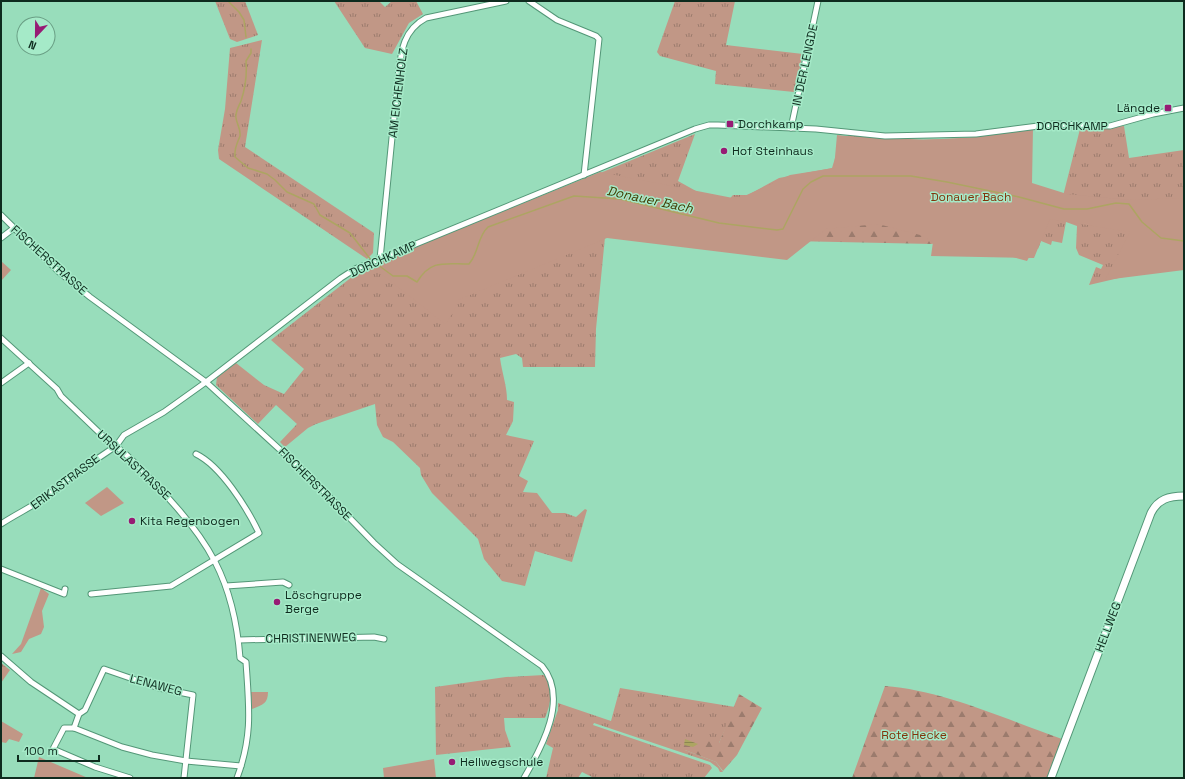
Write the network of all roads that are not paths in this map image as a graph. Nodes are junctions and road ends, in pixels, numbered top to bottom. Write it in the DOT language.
graph roads {
  1 [pos="506,1"];
  2 [pos="529,1"];
  3 [pos="818,1"];
  4 [pos="1184,108"];
  5 [pos="791,128"];
  6 [pos="584,175"];
  7 [pos="1,215"];
  8 [pos="14,228"];
  9 [pos="1,238"];
  10 [pos="375,261"];
  11 [pos="1,338"];
  12 [pos="29,363"];
  13 [pos="206,382"];
  14 [pos="1,384"];
  15 [pos="116,446"];
  16 [pos="196,454"];
  17 [pos="1184,496"];
  18 [pos="1,524"];
  19 [pos="215,559"];
  20 [pos="1,569"];
  21 [pos="289,585"];
  22 [pos="226,586"];
  23 [pos="65,589"];
  24 [pos="91,594"];
  25 [pos="384,639"];
  26 [pos="239,640"];
  27 [pos="1,656"];
  28 [pos="79,714"];
  29 [pos="74,728"];
  30 [pos="186,761"];
  31 [pos="241,766"];
  32 [pos="130,778"];
  33 [pos="184,778"];
  34 [pos="237,778"];
  35 [pos="524,778"];
  36 [pos="1051,778"];
  1 -- 10 [label="street, AM EICHENHOLZ"];
  2 -- 6 [label="street"];
  3 -- 5 [label="street, IN DER LENGDE"];
  4 -- 5 [label="street, DORCHKAMP"];
  5 -- 6 [label="street, DORCHKAMP"];
  6 -- 10 [label="street, DORCHKAMP"];
  7 -- 8 [label="street, FISCHERSTRASSE"];
  8 -- 9 [label="street"];
  8 -- 13 [label="street, FISCHERSTRASSE"];
  10 -- 13 [label="street, DORCHKAMP"];
  11 -- 12 [label="street, URSULASTRASSE"];
  12 -- 14 [label="street"];
  12 -- 15 [label="street, URSULASTRASSE"];
  13 -- 15 [label="street, ERIKASTRASSE"];
  13 -- 35 [label="street, FISCHERSTRASSE"];
  15 -- 18 [label="street, ERIKASTRASSE"];
  15 -- 19 [label="street, URSULASTRASSE"];
  16 -- 19 [label="street"];
  17 -- 36 [label="street, HELLWEG"];
  19 -- 22 [label="street, URSULASTRASSE"];
  19 -- 24 [label="street"];
  20 -- 23 [label="street"];
  21 -- 22 [label="street"];
  22 -- 26 [label="street, URSULASTRASSE"];
  25 -- 26 [label="street, CHRISTINENWEG"];
  26 -- 31 [label="street, URSULASTRASSE"];
  27 -- 28 [label="street"];
  28 -- 29 [label="street, LENAWEG"];
  28 -- 30 [label="street, LENAWEG"];
  29 -- 30 [label="street"];
  29 -- 32 [label="street"];
  30 -- 31 [label="street"];
  30 -- 33 [label="street, LENAWEG"];
  31 -- 34 [label="street, URSULASTRASSE"];
}
